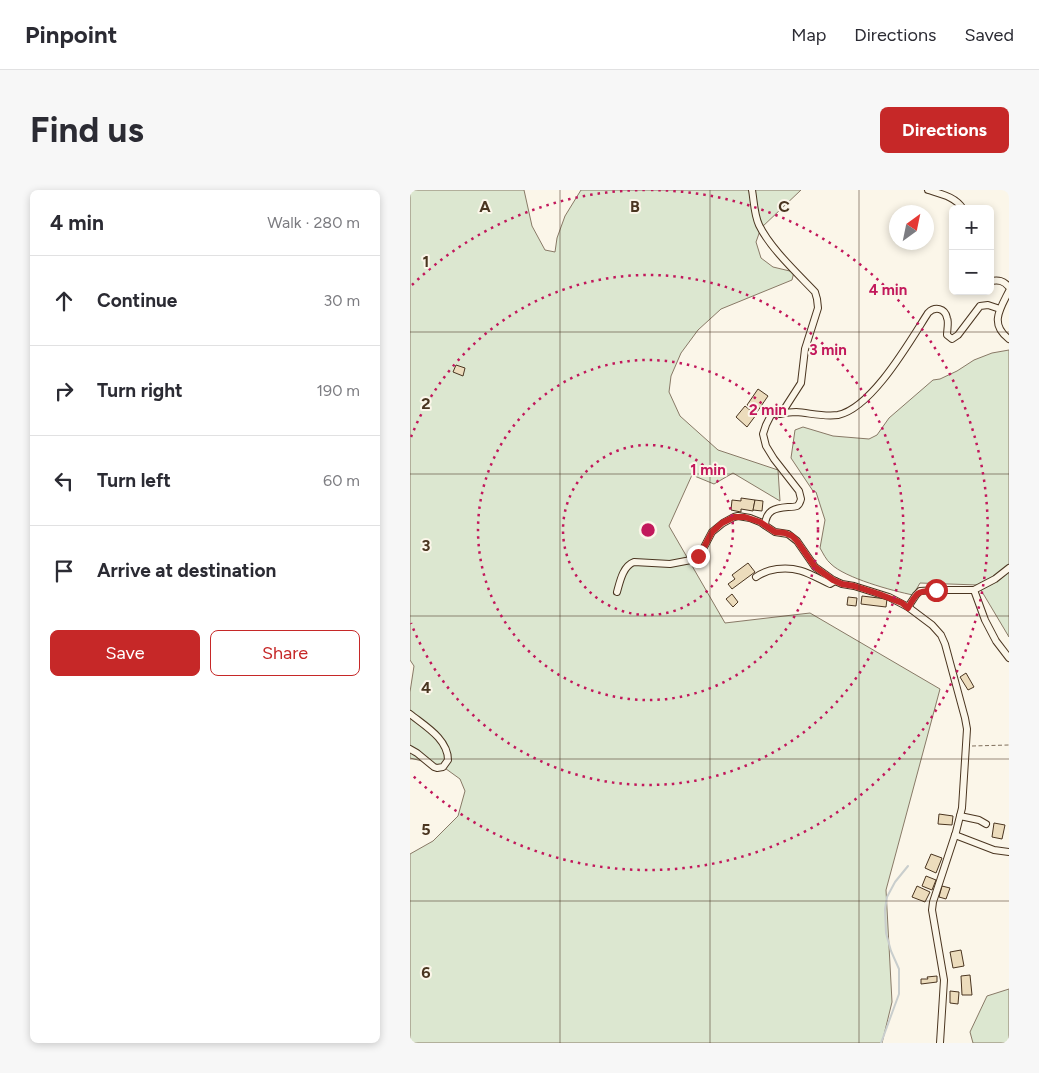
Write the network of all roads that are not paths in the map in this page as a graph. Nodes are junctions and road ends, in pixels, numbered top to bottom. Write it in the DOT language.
graph roads {
  1 [pos="752,190"];
  2 [pos="928,190"];
  3 [pos="961,205"];
  4 [pos="994,281"];
  5 [pos="1009,289"];
  6 [pos="1000,309"];
  7 [pos="1009,339"];
  8 [pos="774,414"];
  9 [pos="765,525"];
  10 [pos="1009,568"];
  11 [pos="756,577"];
  12 [pos="835,581"];
  13 [pos="974,590"];
  14 [pos="617,592"];
  15 [pos="908,608"];
  16 [pos="1009,658"];
  17 [pos="410,714"];
  18 [pos="410,749"];
  19 [pos="960,816"];
  20 [pos="986,824"];
  21 [pos="955,835"];
  22 [pos="1009,852"];
  23 [pos="940,1043"];
  1 -- 8 [label="street"];
  2 -- 3 [label="street"];
  4 -- 5 [label="street"];
  5 -- 6 [label="street"];
  6 -- 7 [label="street"];
  6 -- 8 [label="street"];
  8 -- 9 [label="street"];
  9 -- 12 [label="street"];
  9 -- 14 [label="street"];
  10 -- 13 [label="street"];
  11 -- 12 [label="street"];
  12 -- 15 [label="street"];
  13 -- 15 [label="street"];
  13 -- 16 [label="street"];
  15 -- 19 [label="street"];
  17 -- 18 [label="street"];
  19 -- 20 [label="street"];
  19 -- 21 [label="street"];
  21 -- 22 [label="street"];
  21 -- 23 [label="street"];
}
